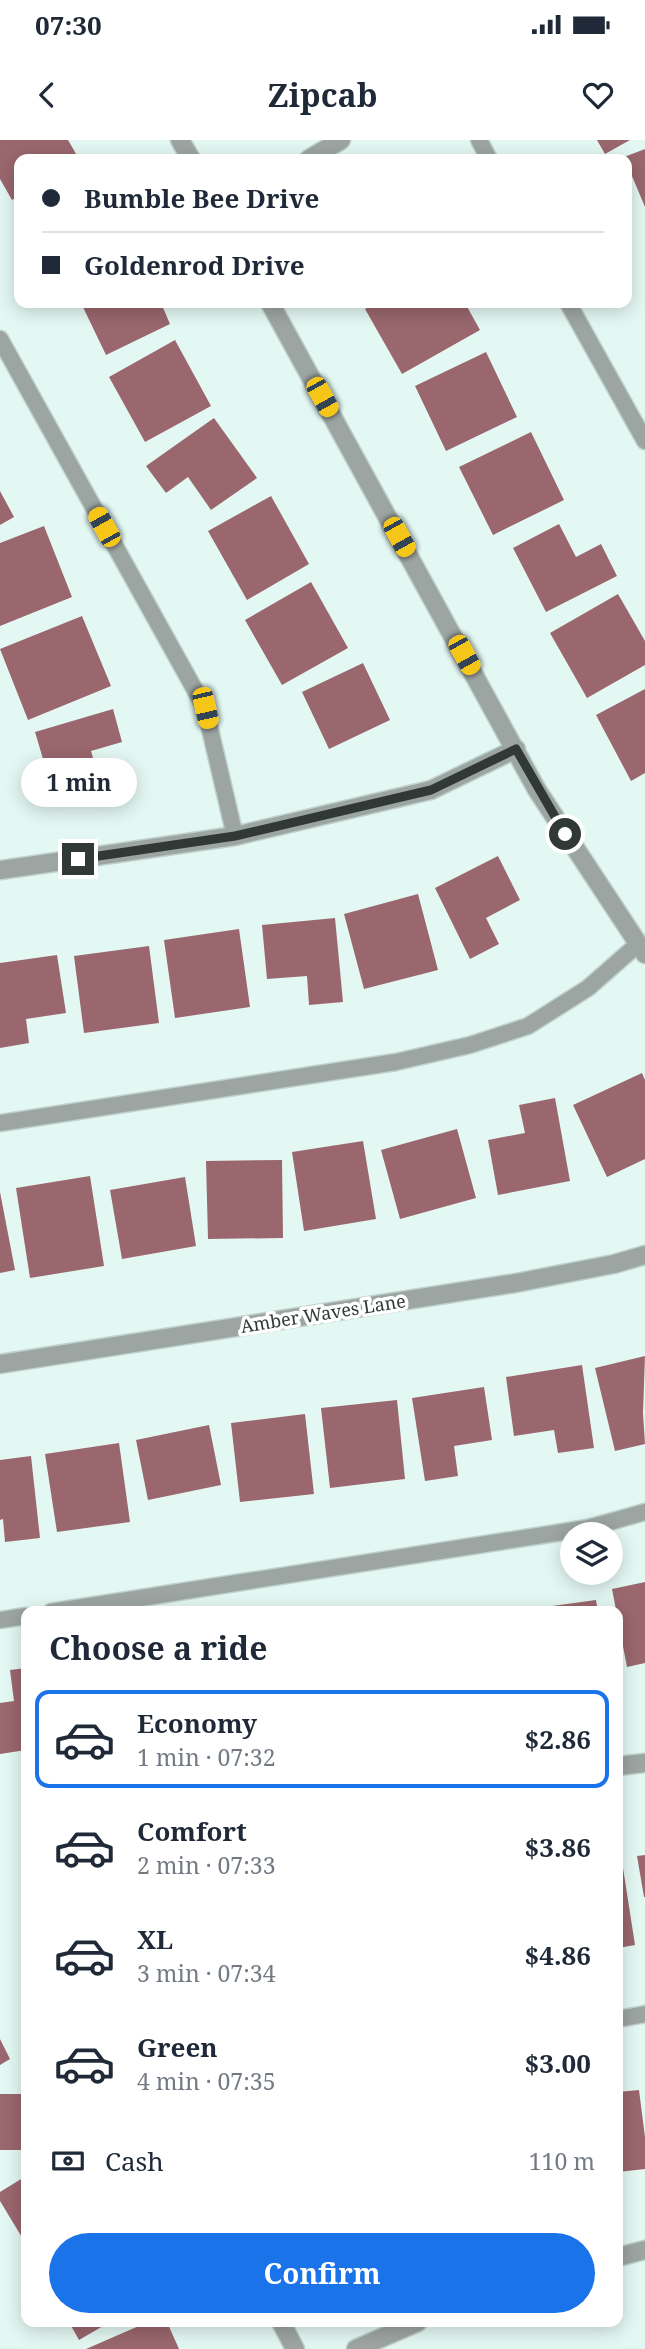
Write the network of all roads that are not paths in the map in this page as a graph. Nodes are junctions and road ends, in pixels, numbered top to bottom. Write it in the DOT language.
graph roads {
  1 [pos="341,140"];
  2 [pos="317,154"];
  3 [pos="273,308"];
  4 [pos="571,308"];
  5 [pos="0,339"];
  6 [pos="645,440"];
  7 [pos="516,749"];
  8 [pos="235,836"];
  9 [pos="0,870"];
  10 [pos="641,950"];
  11 [pos="0,1124"];
  12 [pos="645,1255"];
  13 [pos="0,1364"];
  14 [pos="645,1512"];
  15 [pos="89,1606"];
  16 [pos="21,1617"];
  17 [pos="0,1620"];
  18 [pos="645,1763"];
  19 [pos="623,1765"];
  20 [pos="645,2014"];
  21 [pos="623,2018"];
  22 [pos="645,2250"];
  23 [pos="623,2256"];
  24 [pos="284,2327"];
  25 [pos="407,2327"];
  26 [pos="295,2349"];
  27 [pos="356,2349"];
  1 -- 2 [label="street"];
  3 -- 7 [label="street"];
  4 -- 6 [label="lane"];
  5 -- 8 [label="lane"];
  7 -- 8 [label="street"];
  7 -- 10 [label="street"];
  8 -- 9 [label="street"];
  10 -- 11 [label="lane"];
  12 -- 13 [label="street, Amber Waves Lane"];
  14 -- 15 [label="lane"];
  16 -- 17 [label="lane"];
  18 -- 19 [label="street"];
  20 -- 21 [label="lane"];
  22 -- 23 [label="street"];
  24 -- 26 [label="street"];
  25 -- 27 [label="street"];
}
